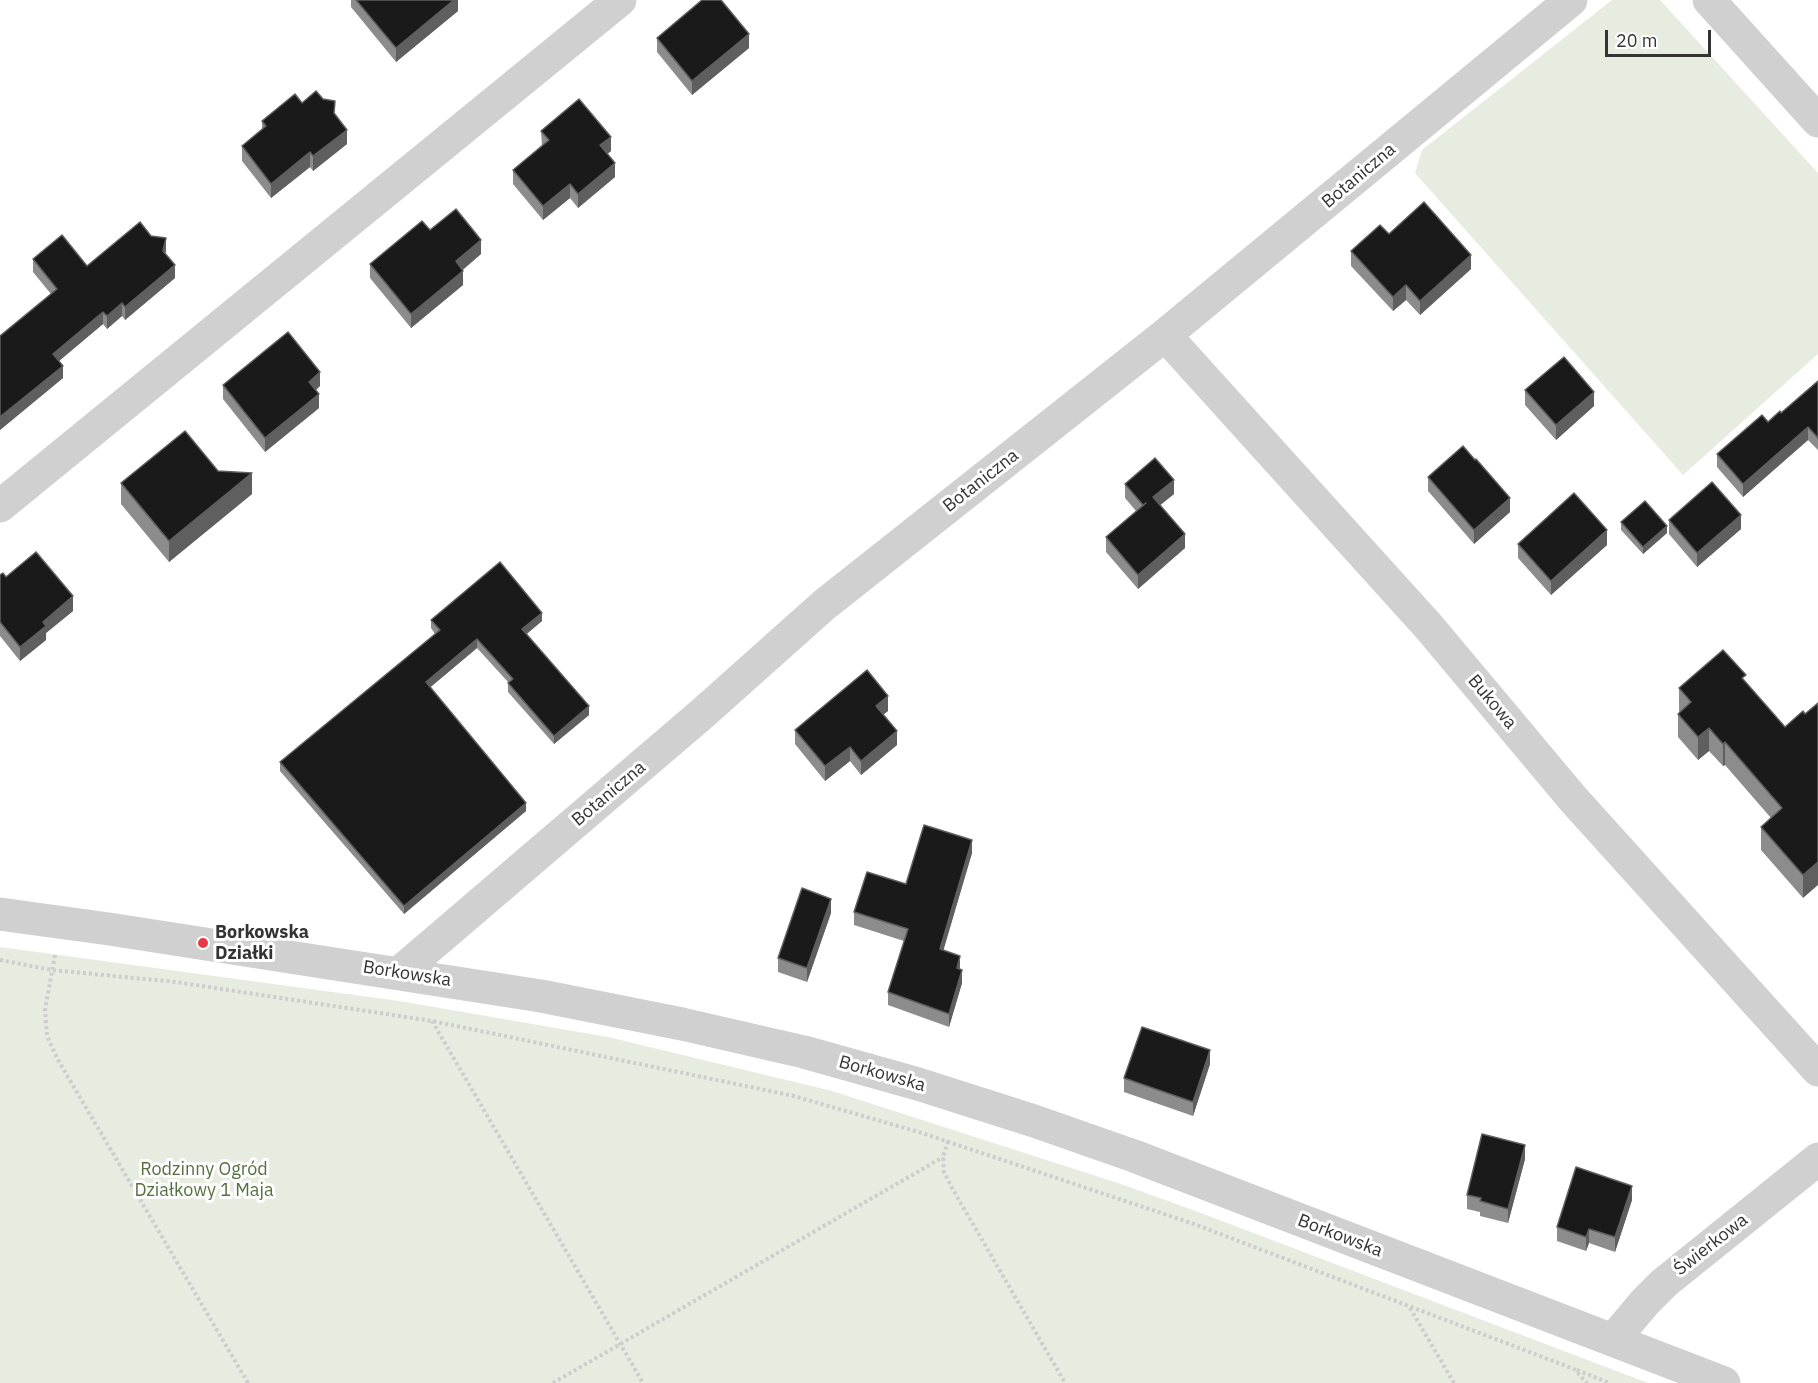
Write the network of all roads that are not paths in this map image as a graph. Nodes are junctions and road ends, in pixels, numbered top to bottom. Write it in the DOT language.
graph roads {
  1 [pos="620,0"];
  2 [pos="1571,0"];
  3 [pos="1709,0"];
  4 [pos="1818,121"];
  5 [pos="1165,335"];
  6 [pos="0,506"];
  7 [pos="0,914"];
  8 [pos="399,973"];
  9 [pos="1818,1070"];
  10 [pos="1818,1159"];
  11 [pos="1613,1340"];
  12 [pos="1724,1383"];
  1 -- 6 [label="street"];
  2 -- 5 [label="street, Botaniczna"];
  3 -- 4 [label="street"];
  5 -- 8 [label="street, Botaniczna"];
  5 -- 9 [label="street, Bukowa"];
  7 -- 8 [label="street, Borkowska"];
  8 -- 11 [label="street, Borkowska"];
  10 -- 11 [label="street, Świerkowa"];
  11 -- 12 [label="street, Borkowska"];
}
